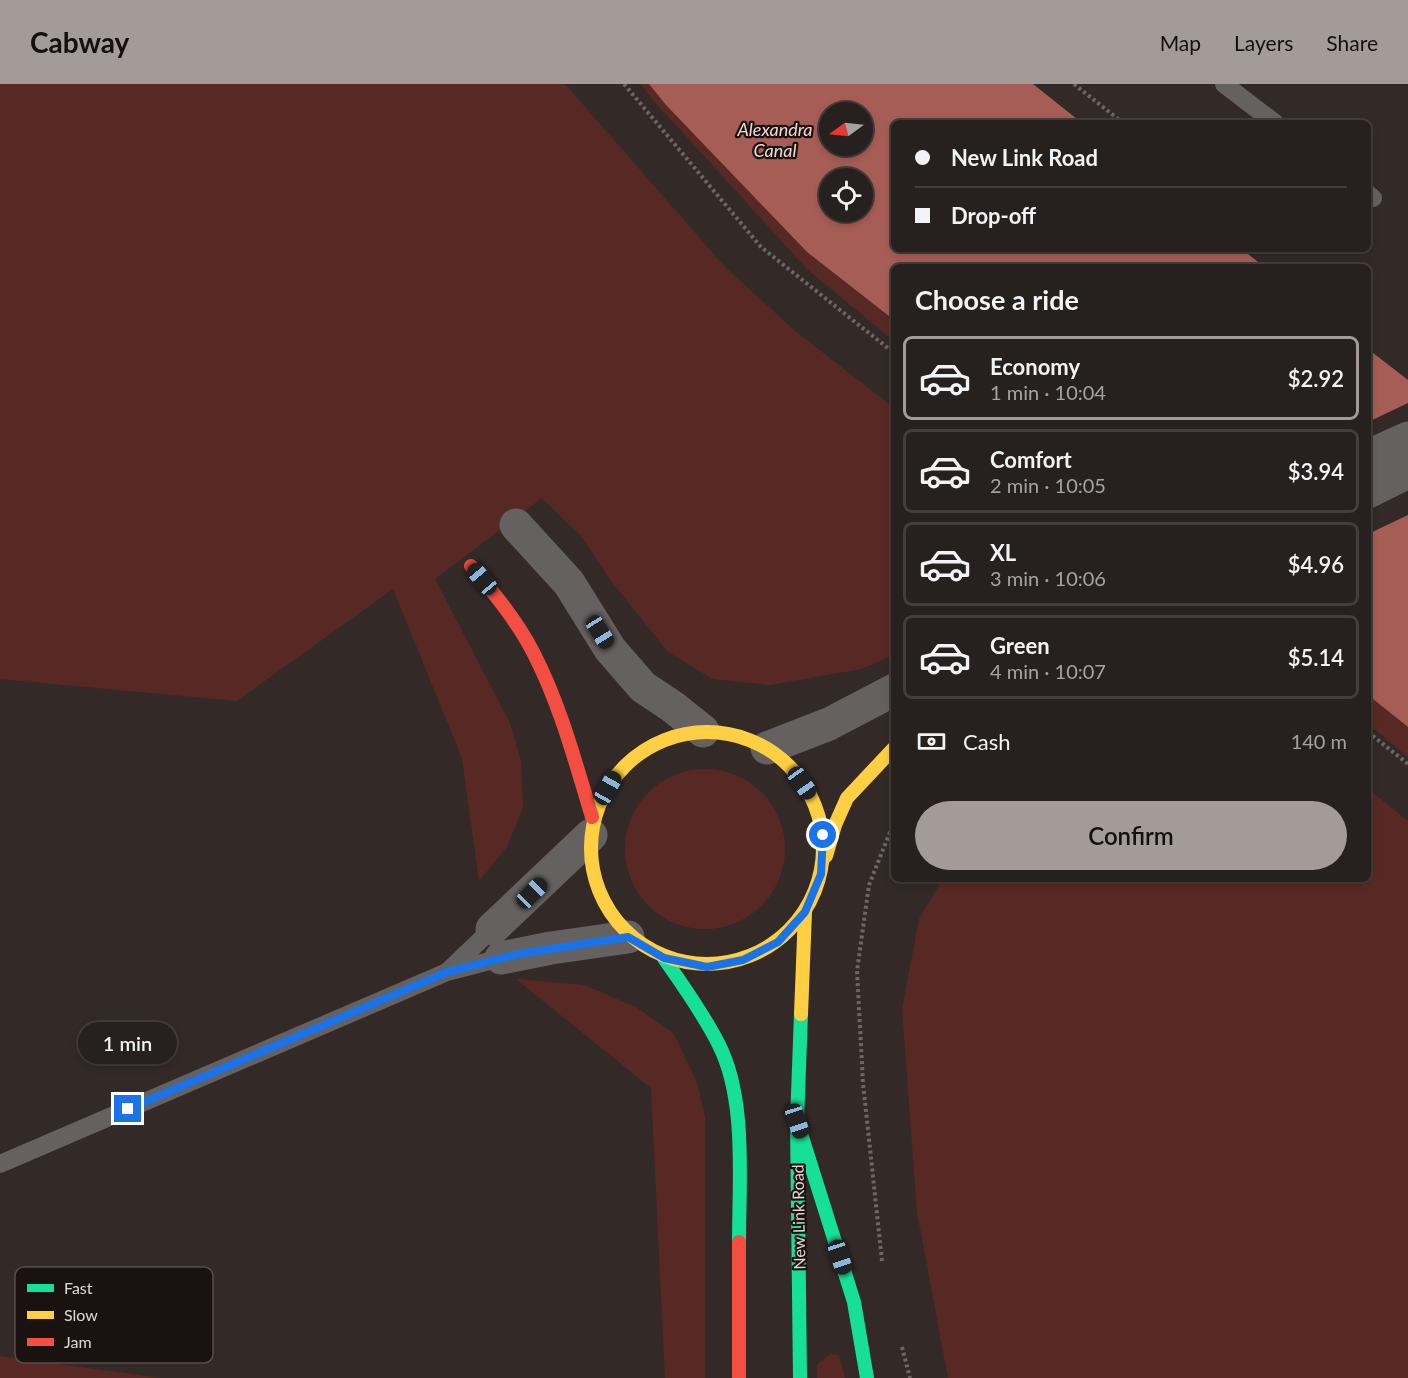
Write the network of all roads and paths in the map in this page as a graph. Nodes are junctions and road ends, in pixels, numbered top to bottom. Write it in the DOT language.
graph roads {
  1 [pos="624,84"];
  2 [pos="1074,84"];
  3 [pos="1224,84"];
  4 [pos="1119,120"];
  5 [pos="1271,120"];
  6 [pos="891,352"];
  7 [pos="1408,438"];
  8 [pos="1371,455"];
  9 [pos="1408,472"];
  10 [pos="1371,490"];
  11 [pos="516,525"];
  12 [pos="471,566"];
  13 [pos="891,692"];
  14 [pos="703,731"];
  15 [pos="1371,734"];
  16 [pos="767,747"];
  17 [pos="891,751"];
  18 [pos="1408,764"];
  19 [pos="591,826"];
  20 [pos="891,830"];
  21 [pos="821,874"];
  22 [pos="805,912"];
  23 [pos="628,937"];
  24 [pos="496,943"];
  25 [pos="664,958"];
  26 [pos="447,972"];
  27 [pos="797,1121"];
  28 [pos="0,1164"];
  29 [pos="882,1263"];
  30 [pos="899,1337"];
  31 [pos="739,1378"];
  32 [pos="800,1378"];
  33 [pos="867,1378"];
  34 [pos="910,1378"];
  1 -- 6 [label="path"];
  2 -- 4 [label="path"];
  3 -- 5 [label="lane"];
  7 -- 8 [label="street"];
  9 -- 10 [label="street"];
  11 -- 14 [label="street"];
  12 -- 19 [label="main road"];
  13 -- 16 [label="street"];
  14 -- 16 [label="main road, New Link Road"];
  14 -- 19 [label="main road, New Link Road"];
  15 -- 18 [label="path"];
  16 -- 21 [label="main road, New Link Road"];
  17 -- 21 [label="main road, New Link Road"];
  19 -- 23 [label="main road, New Link Road"];
  19 -- 24 [label="street"];
  20 -- 29 [label="path"];
  21 -- 22 [label="main road, New Link Road"];
  22 -- 25 [label="main road, New Link Road"];
  22 -- 27 [label="main road, New Link Road"];
  23 -- 24 [label="street"];
  23 -- 25 [label="main road, New Link Road"];
  24 -- 26 [label="lane"];
  24 -- 26 [label="lane"];
  25 -- 31 [label="main road, New Link Road"];
  26 -- 28 [label="lane"];
  27 -- 32 [label="main road, New Link Road"];
  27 -- 33 [label="main road"];
  30 -- 34 [label="path"];
}
